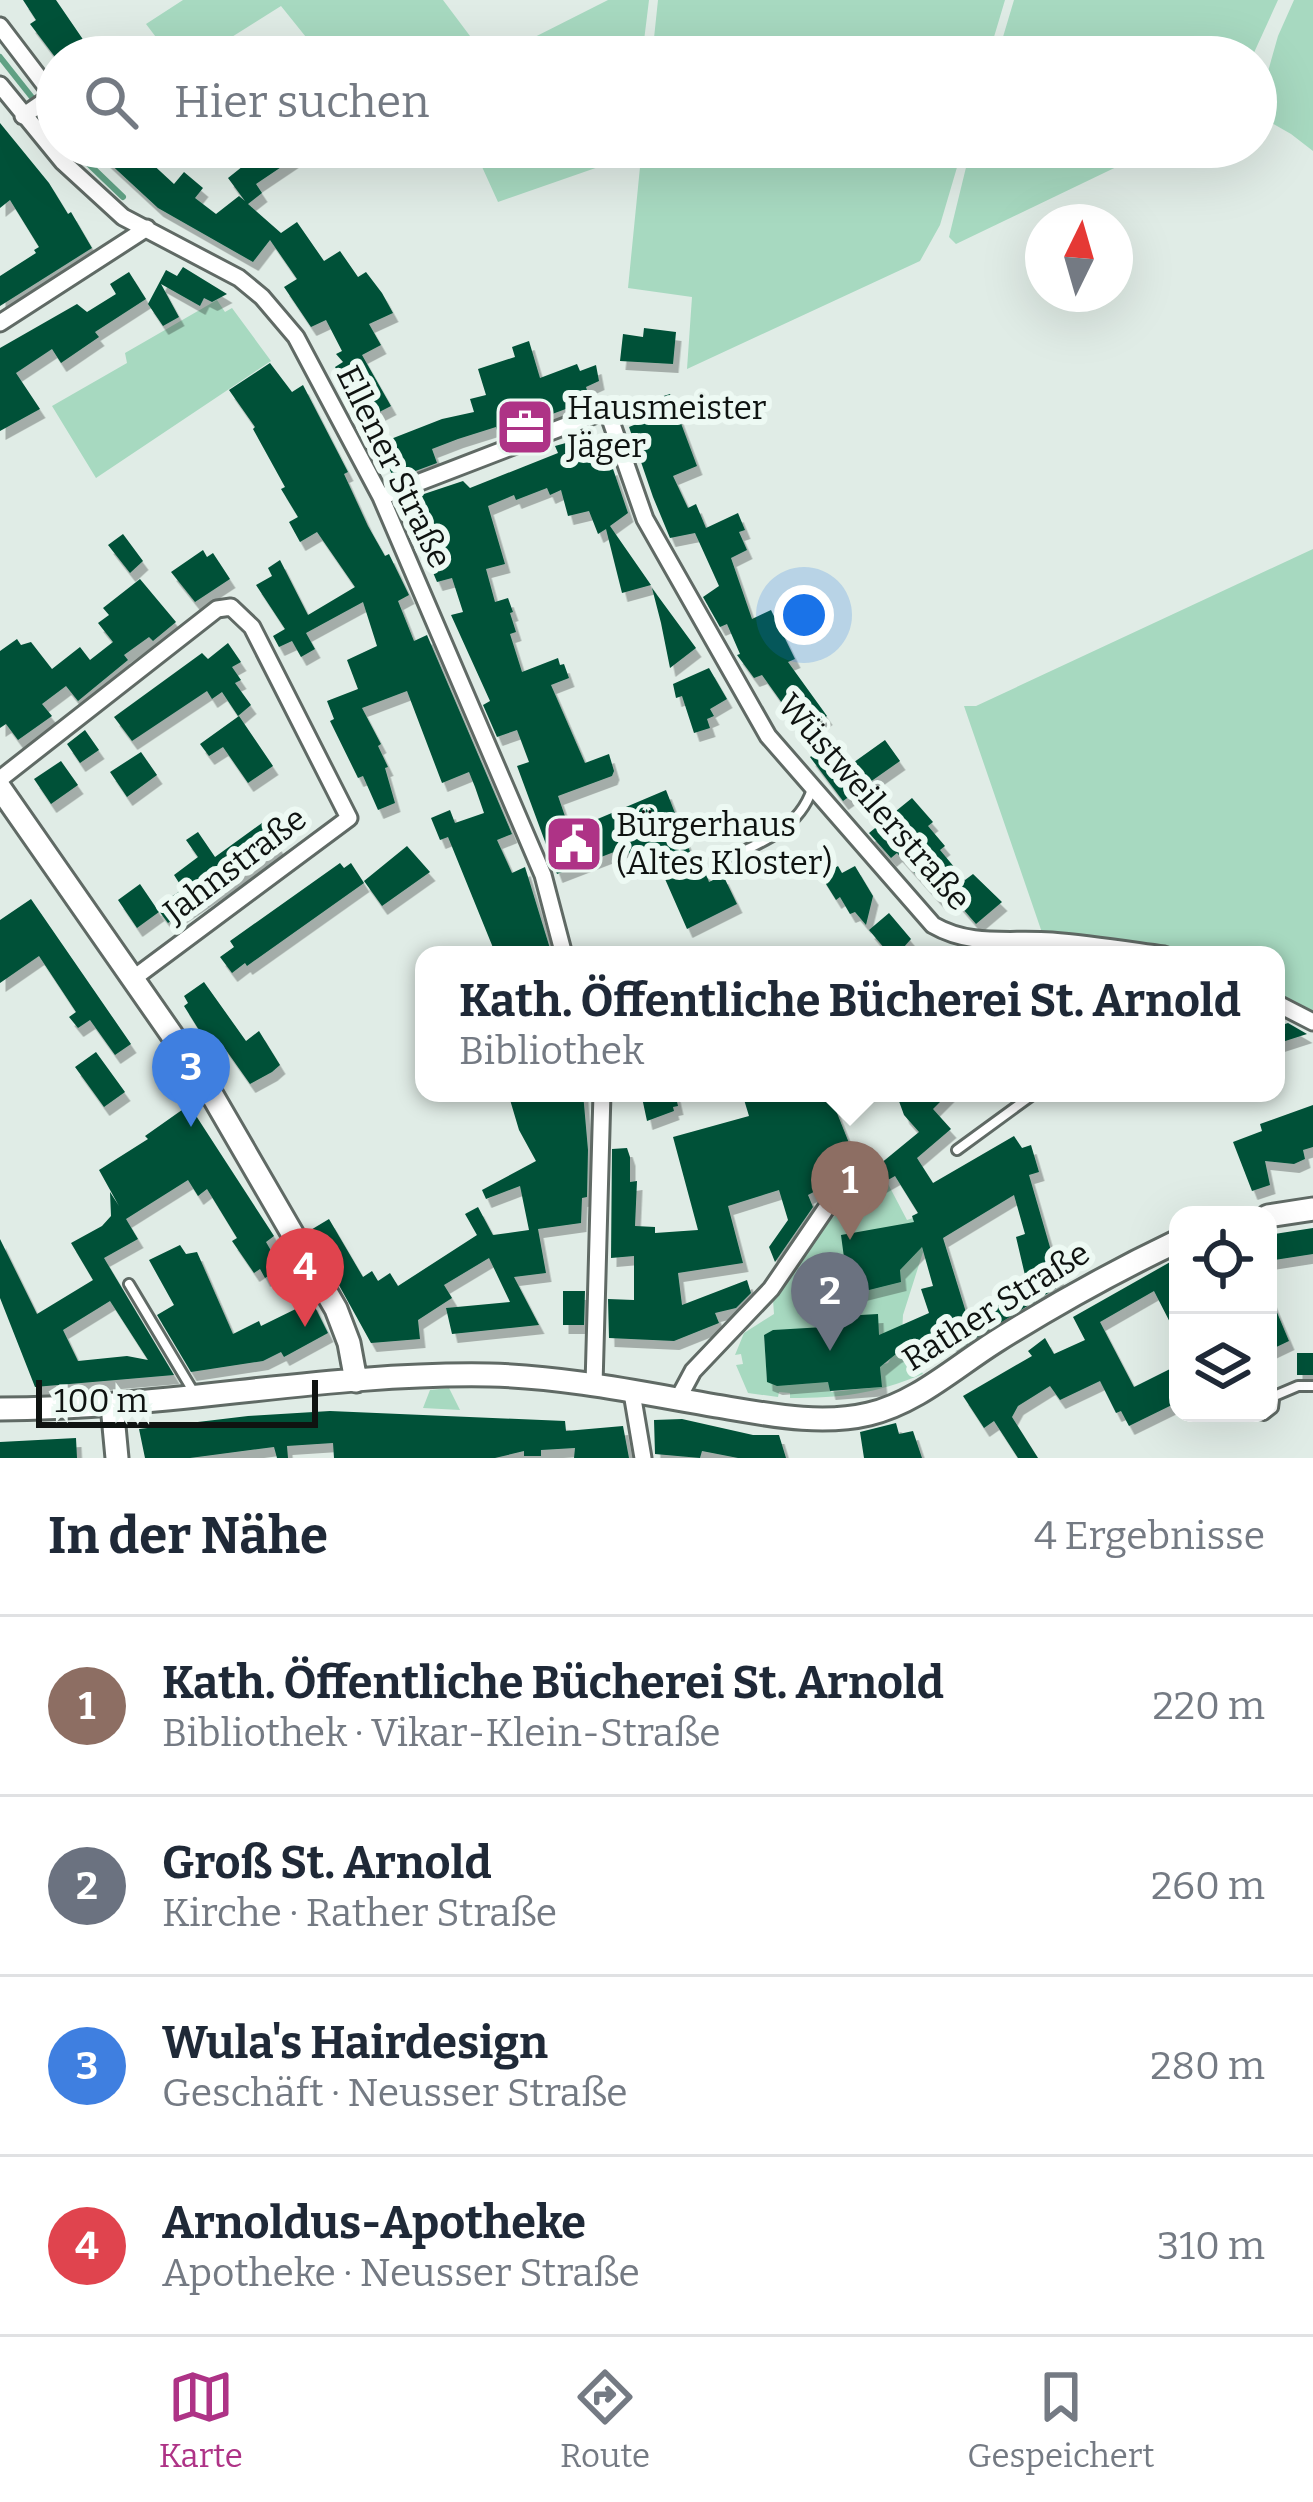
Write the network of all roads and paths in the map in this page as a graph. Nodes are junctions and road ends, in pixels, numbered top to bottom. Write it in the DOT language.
graph roads {
  1 [pos="0,26"];
  2 [pos="0,85"];
  3 [pos="36,95"];
  4 [pos="36,103"];
  5 [pos="70,168"];
  6 [pos="147,228"];
  7 [pos="0,323"];
  8 [pos="381,497"];
  9 [pos="0,783"];
  10 [pos="813,788"];
  11 [pos="721,861"];
  12 [pos="562,946"];
  13 [pos="1096,946"];
  14 [pos="134,978"];
  15 [pos="1285,1008"];
  16 [pos="1313,1022"];
  17 [pos="602,1102"];
  18 [pos="1023,1102"];
  19 [pos="957,1150"];
  20 [pos="838,1191"];
  21 [pos="1313,1209"];
  22 [pos="1277,1215"];
  23 [pos="1169,1246"];
  24 [pos="129,1284"];
  25 [pos="356,1382"];
  26 [pos="594,1385"];
  27 [pos="1313,1386"];
  28 [pos="632,1393"];
  29 [pos="1277,1393"];
  30 [pos="196,1398"];
  31 [pos="678,1400"];
  32 [pos="112,1405"];
  33 [pos="0,1409"];
  34 [pos="118,1458"];
  35 [pos="643,1458"];
  1 -- 3 [label="street, Ellener Straße"];
  2 -- 4 [label="street, Ellener Straße"];
  5 -- 6 [label="street, Ellener Straße"];
  6 -- 7 [label="street"];
  6 -- 8 [label="street, Ellener Straße"];
  8 -- 10 [label="street, Wüstweilerstraße"];
  8 -- 12 [label="street, Ellener Straße"];
  9 -- 14 [label="main road"];
  9 -- 14 [label="street, Jahnstraße"];
  10 -- 11 [label="lane"];
  10 -- 13 [label="street, Wüstweilerstraße"];
  14 -- 25 [label="main road"];
  15 -- 16 [label="street"];
  17 -- 26 [label="street"];
  18 -- 19 [label="lane"];
  20 -- 31 [label="street"];
  21 -- 22 [label="main road"];
  23 -- 31 [label="main road, Rather Straße"];
  24 -- 30 [label="lane"];
  25 -- 26 [label="main road, Rather Straße"];
  25 -- 30 [label="main road, Rather Straße"];
  26 -- 28 [label="main road, Rather Straße"];
  27 -- 29 [label="lane"];
  28 -- 31 [label="main road, Rather Straße"];
  28 -- 35 [label="street"];
  30 -- 32 [label="main road, Rather Straße"];
  32 -- 33 [label="main road, Rather Straße"];
  32 -- 34 [label="main road"];
}
